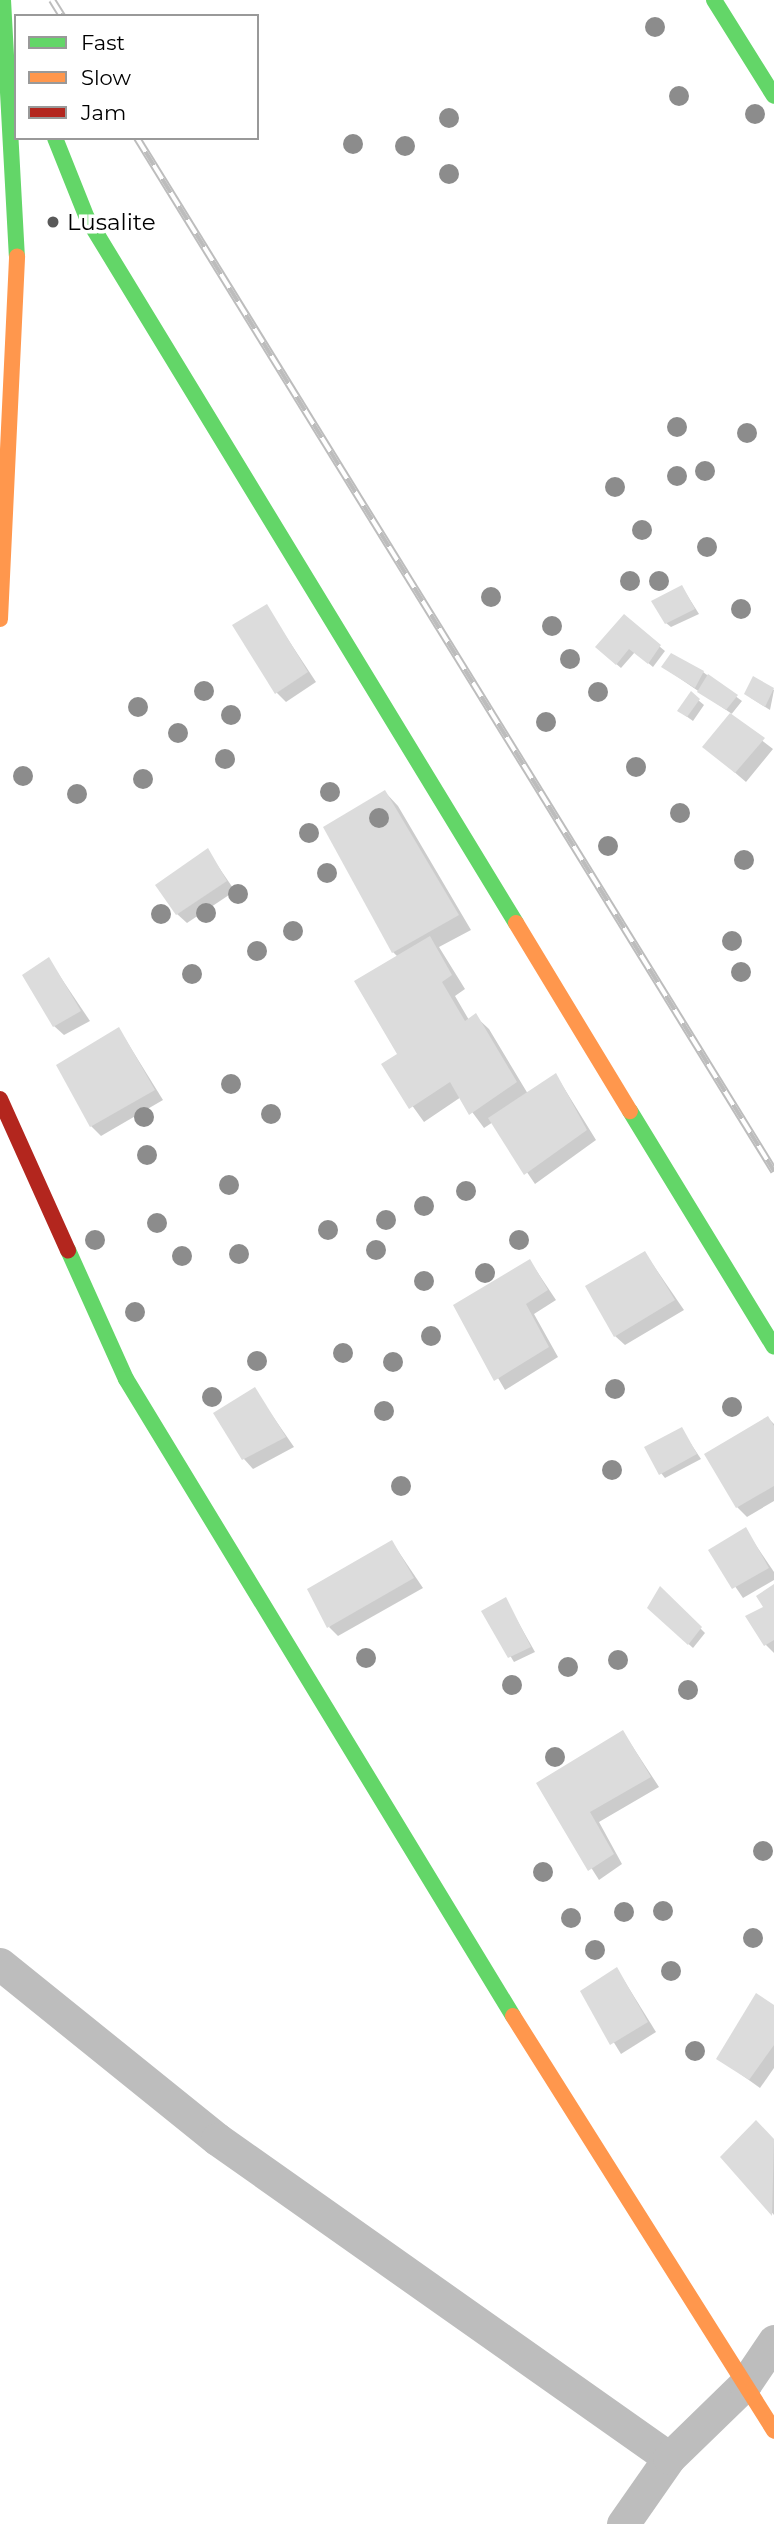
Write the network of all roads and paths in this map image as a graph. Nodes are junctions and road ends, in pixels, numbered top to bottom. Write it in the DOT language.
graph roads {
  1 [pos="714,0"];
  2 [pos="2,4"];
  3 [pos="14,37"];
  4 [pos="774,96"];
  5 [pos="56,140"];
  6 [pos="0,619"];
  7 [pos="0,1099"];
  8 [pos="774,1347"];
  9 [pos="0,1964"];
  10 [pos="774,2341"];
  11 [pos="745,2384"];
  12 [pos="774,2431"];
  13 [pos="669,2458"];
  14 [pos="623,2524"];
  1 -- 4 [label="street"];
  2 -- 3 [label="street"];
  2 -- 6 [label="street"];
  5 -- 8 [label="street"];
  7 -- 11 [label="street"];
  9 -- 13 [label="street"];
  10 -- 11 [label="street"];
  11 -- 12 [label="street"];
  11 -- 13 [label="street"];
  13 -- 14 [label="street"];
}
